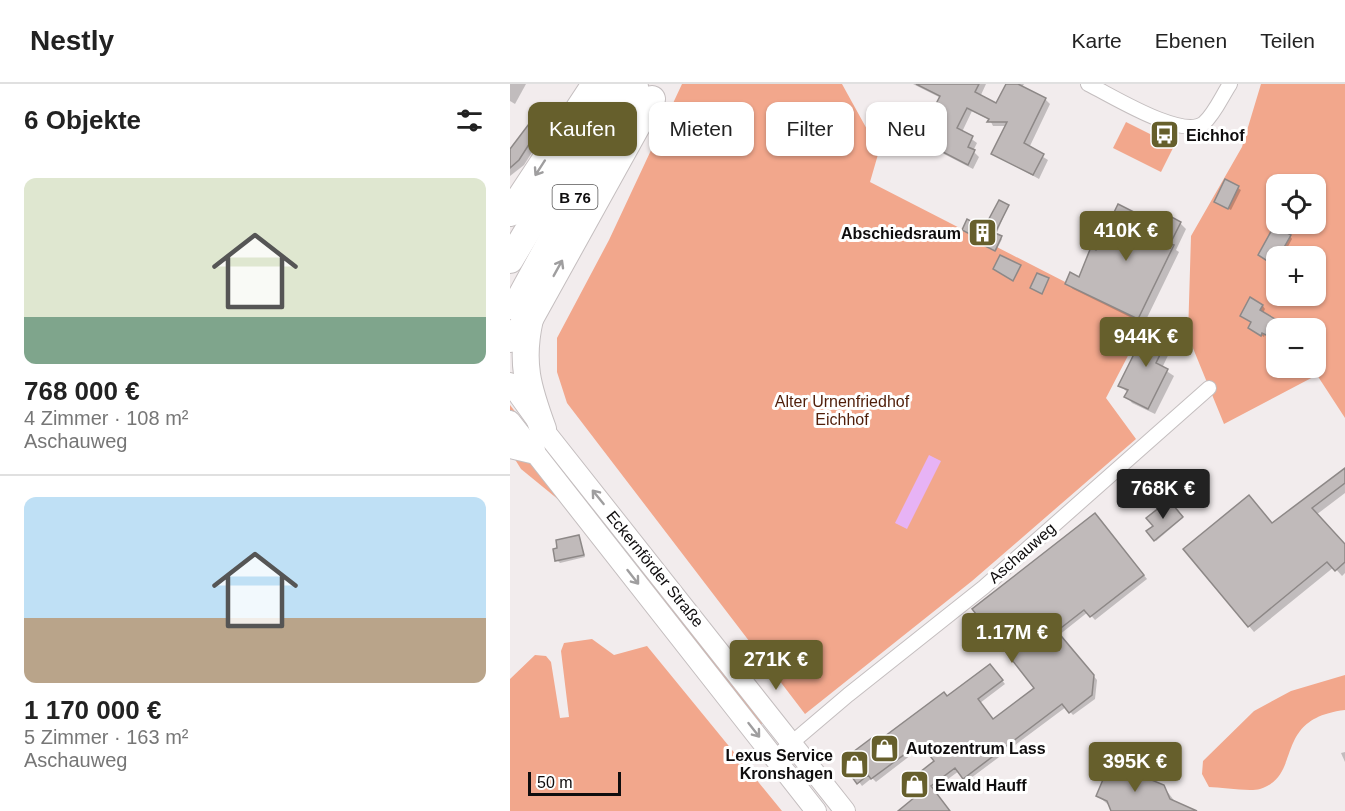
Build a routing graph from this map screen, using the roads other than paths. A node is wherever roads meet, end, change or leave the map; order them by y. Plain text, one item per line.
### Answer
1 (595, 84) edge
2 (1088, 84) edge
3 (1230, 84) edge
4 (634, 90) edge
5 (510, 213) edge
6 (510, 260) edge
7 (522, 313) junction
8 (510, 339) edge
9 (510, 383) edge
10 (1209, 388) dead end
11 (510, 421) edge
12 (528, 441) edge
13 (793, 743) junction
14 (775, 757) junction
15 (816, 811) edge
16 (845, 811) edge

1 -> 5 highway
2 - 3 street
4 - 6 highway, B 76
7 -> 4 highway, B 76
7 - 8 highway
7 - 12 highway
9 - 12 main road, Eckernförder Straße
10 - 13 street, Aschauweg
11 - 12 main road, Eckernförder Straße
13 -> 12 main road, Eckernförder Straße
12 -> 14 main road, Eckernförder Straße
13 - 14 street, Aschauweg
13 - 16 main road, Eckernförder Straße
14 - 15 main road, Eckernförder Straße

